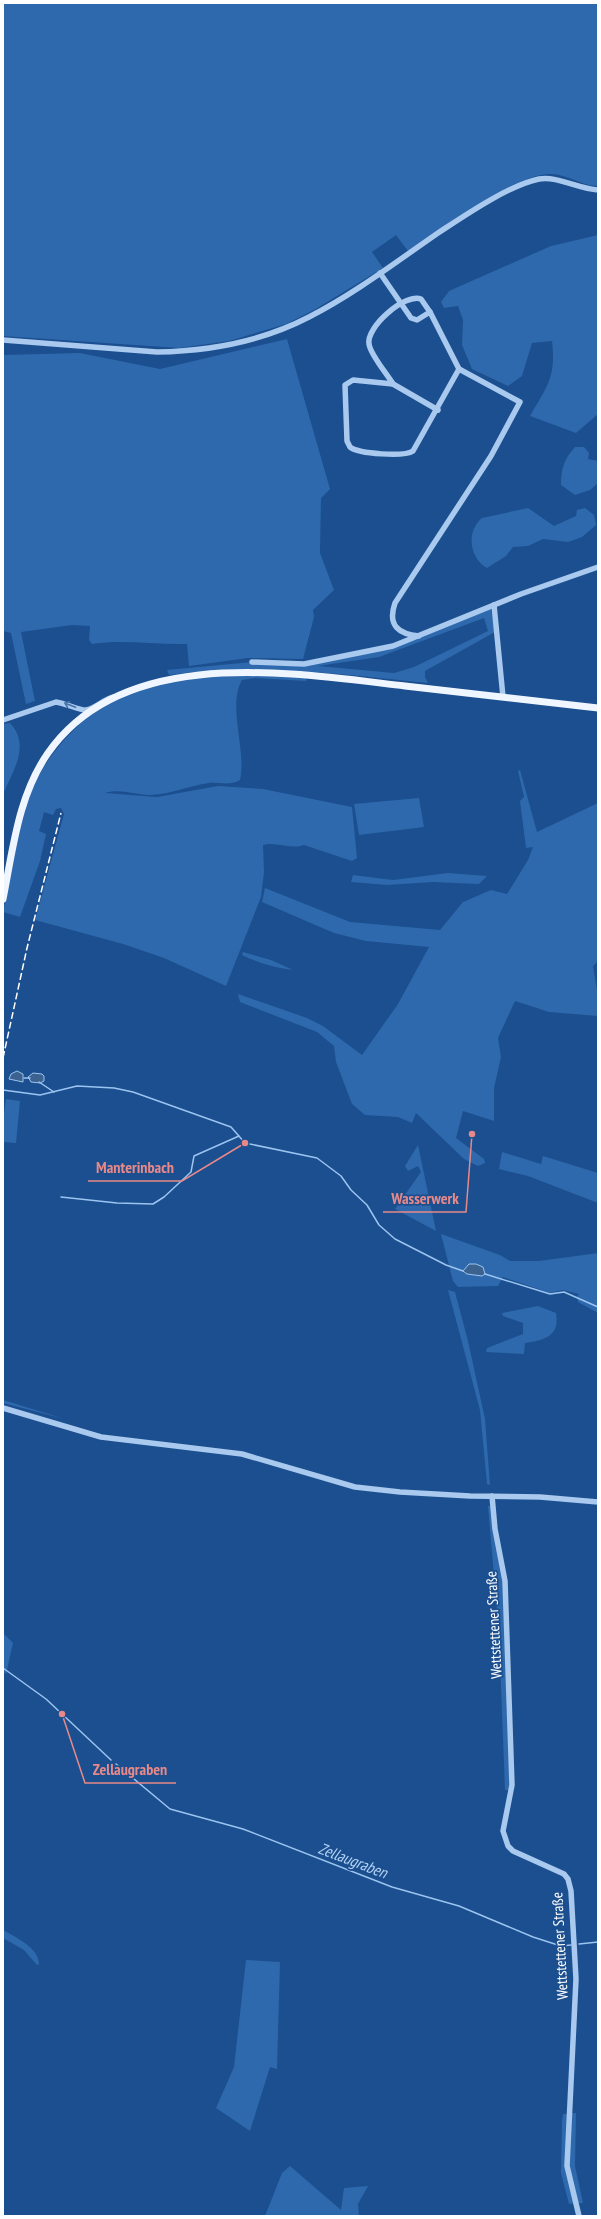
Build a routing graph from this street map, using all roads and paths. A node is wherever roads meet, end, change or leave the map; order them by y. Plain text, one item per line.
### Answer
1 (598, 190) edge
2 (380, 273) junction
3 (402, 303) junction
4 (430, 312) junction
5 (3, 340) edge
6 (459, 369) junction
7 (393, 384) junction
8 (438, 410) junction
9 (598, 567) edge
10 (494, 605) junction
11 (419, 636) junction
12 (252, 662) dead end
13 (118, 696) junction
14 (503, 697) junction
15 (598, 708) edge
16 (3, 720) edge
17 (3, 899) edge
18 (3, 1408) edge
19 (492, 1496) junction
20 (598, 1502) edge
21 (580, 2216) edge

1 - 2 street
2 - 3 street
2 - 5 street
3 - 4 street
3 - 4 street
3 - 7 street
4 - 6 street
6 - 8 street
6 - 11 street
7 - 8 street
7 - 8 street
9 - 10 street
10 - 11 street
10 - 14 street
11 - 12 street
13 - 14 main road
13 -> 16 street
13 - 17 main road
14 - 15 main road
18 - 19 street
19 - 20 street
19 - 21 street, Wettstettener Straße

